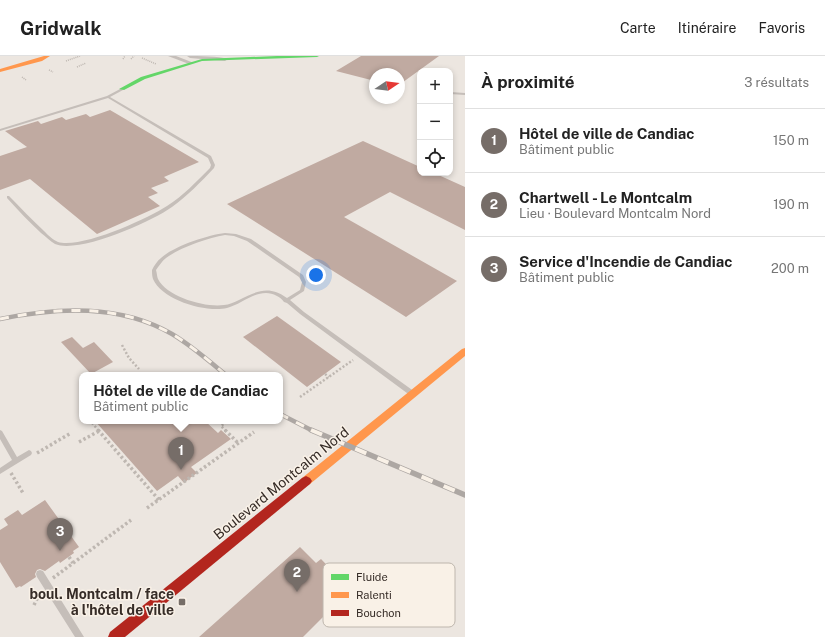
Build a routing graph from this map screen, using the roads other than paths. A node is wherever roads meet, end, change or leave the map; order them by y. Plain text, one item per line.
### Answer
1 (48, 56) edge
2 (171, 56) edge
3 (317, 56) edge
4 (190, 59) edge
5 (0, 71) edge
6 (122, 89) joint
7 (453, 93) edge
8 (465, 94) edge
9 (108, 97) junction
10 (0, 130) edge
11 (8, 197) dead end
12 (286, 301) junction
13 (465, 351) edge
14 (413, 394) junction
15 (0, 433) edge
16 (29, 453) road end
17 (16, 461) junction
18 (0, 471) edge
19 (40, 574) dead end
20 (80, 637) edge
21 (114, 637) edge

1 - 5 street
2 - 4 street
3 - 4 street
4 - 6 street
6 - 9 lane
7 - 8 lane
9 - 10 lane
9 - 11 lane
12 - 12 lane
12 - 14 lane
13 - 14 street, Boulevard Montcalm Nord
14 - 21 street, Boulevard Montcalm Nord
15 - 17 lane
16 - 17 lane
17 - 18 lane
19 - 20 lane

